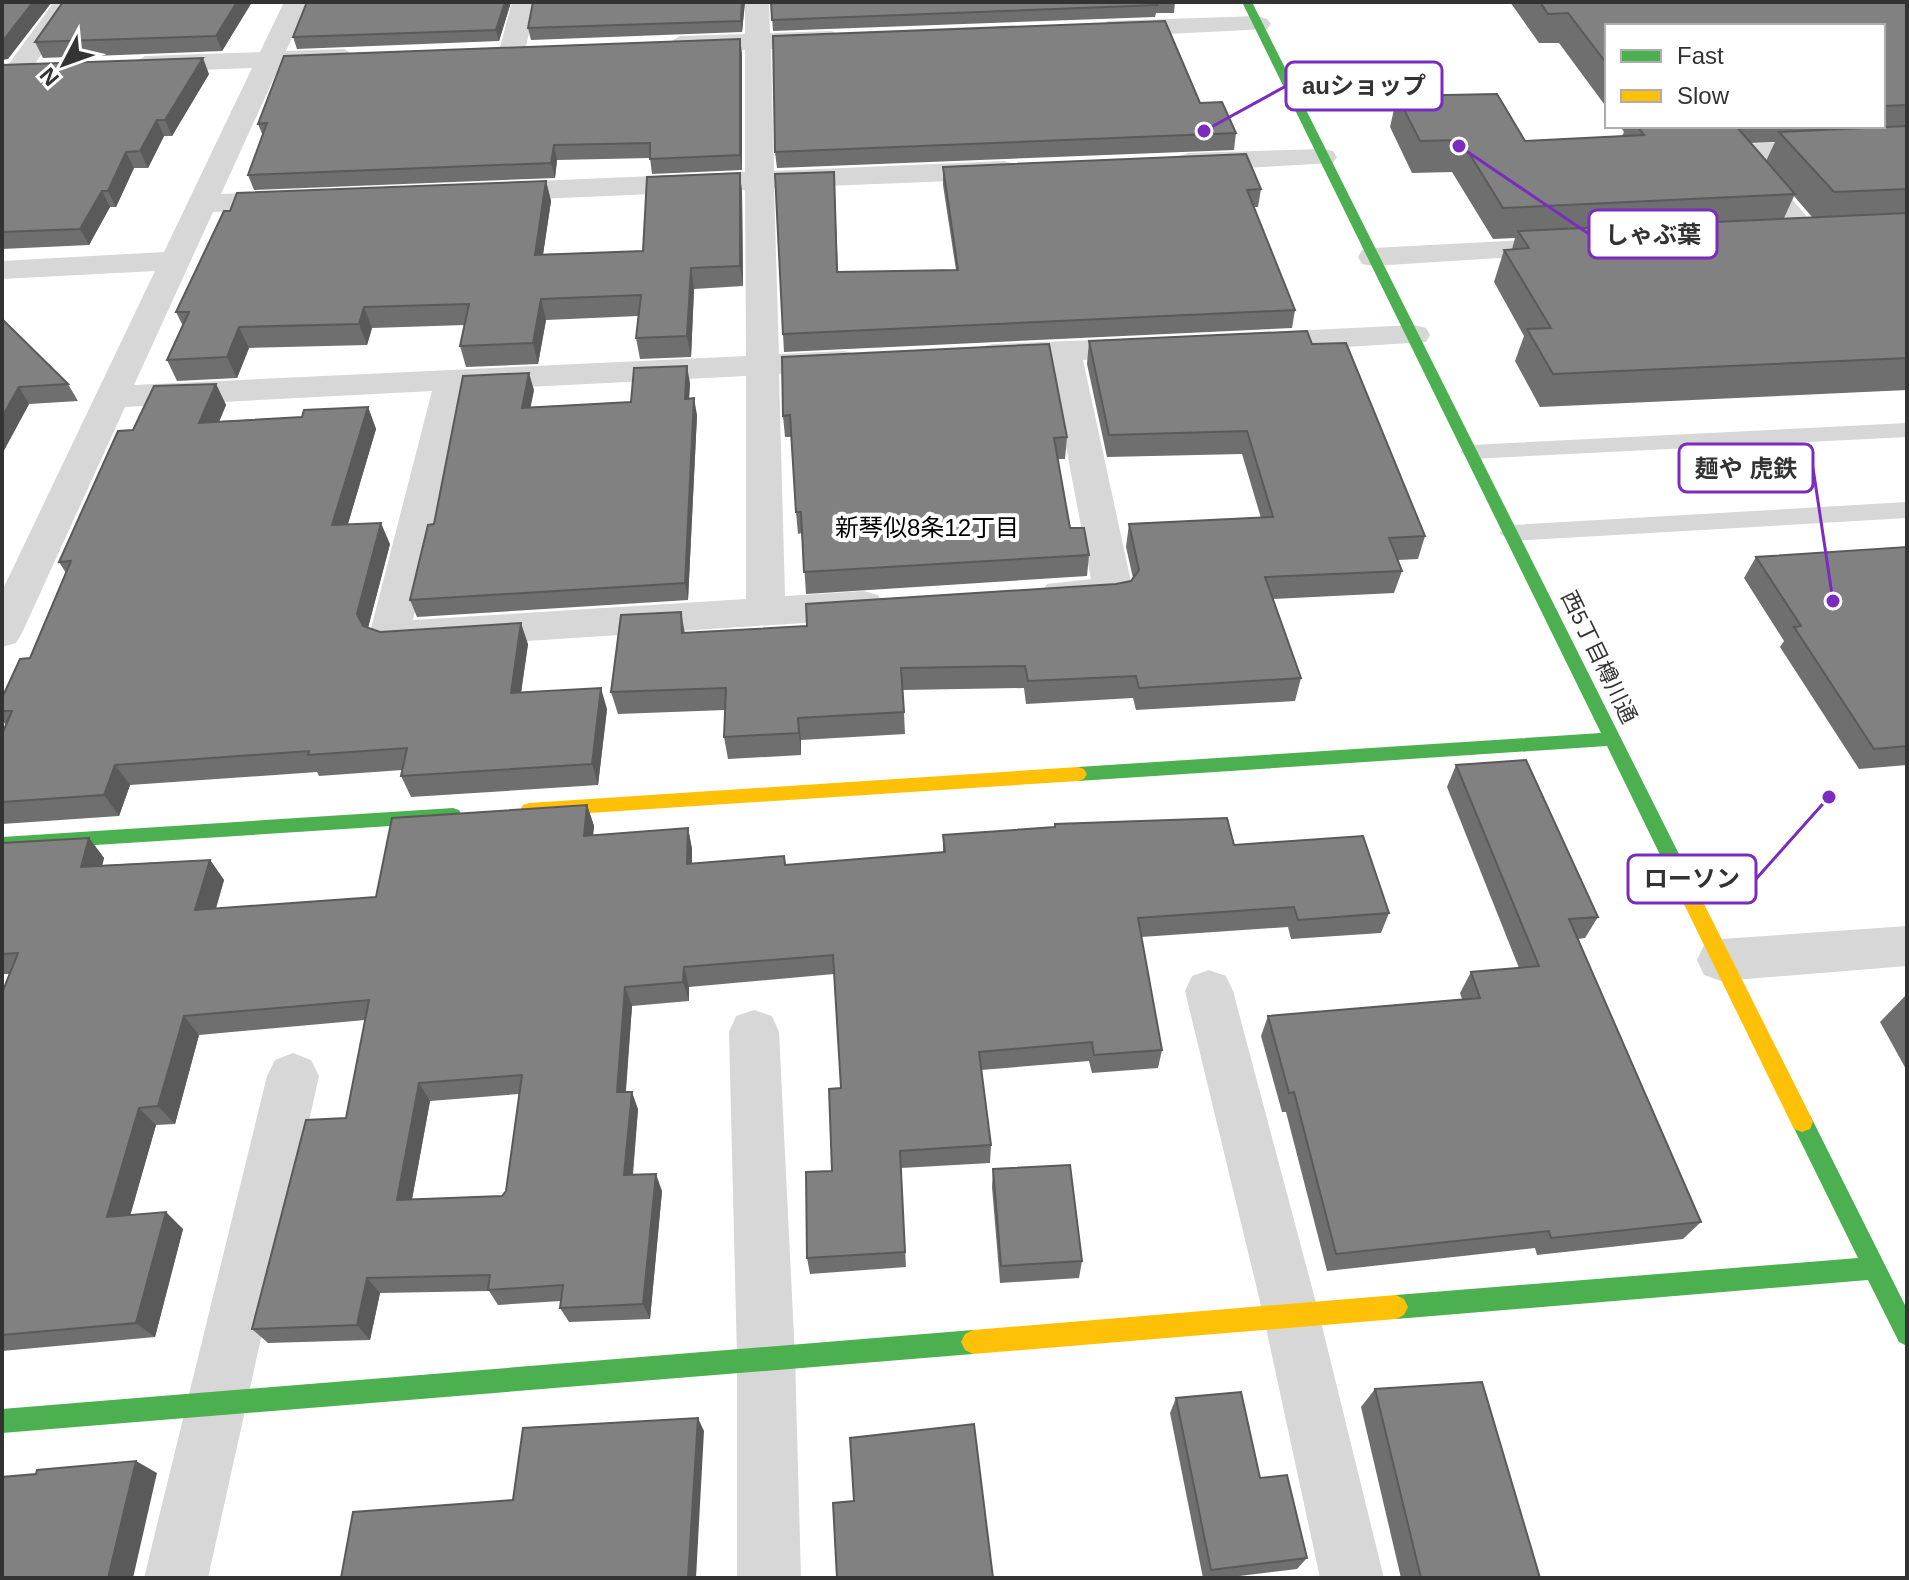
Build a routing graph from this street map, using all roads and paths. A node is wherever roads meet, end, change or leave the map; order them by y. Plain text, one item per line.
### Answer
1 (66, 2) edge
2 (296, 2) edge
3 (524, 2) edge
4 (757, 2) edge
5 (1252, 13) edge
6 (1086, 29) edge
7 (854, 38) edge
8 (758, 41) junction
9 (650, 45) edge
10 (543, 49) edge
11 (512, 51) junction
12 (482, 52) edge
13 (375, 56) edge
14 (269, 60) junction
15 (116, 66) edge
16 (55, 68) edge
17 (14, 75) edge
18 (1907, 146) edge
19 (1323, 157) junction
20 (1155, 164) edge
21 (1029, 169) edge
22 (760, 181) junction
23 (464, 193) edge
24 (324, 199) edge
25 (201, 204) junction
26 (1777, 237) edge
27 (1592, 246) edge
28 (1373, 257) junction
29 (175, 261) junction
30 (2, 270) edge
31 (1414, 335) junction
32 (1221, 344) edge
33 (1174, 346) edge
34 (1064, 351) junction
35 (969, 355) edge
36 (874, 359) edge
37 (763, 364) junction
38 (452, 379) junction
39 (111, 397) junction
40 (1907, 430) edge
41 (1471, 452) junction
42 (1907, 510) edge
43 (1511, 533) junction
44 (18, 566) edge
45 (1019, 596) edge
46 (892, 603) edge
47 (766, 610) junction
48 (2, 633) edge
49 (1612, 739) junction
50 (512, 811) edge
51 (464, 814) edge
52 (2, 844) edge
53 (1907, 946) edge
54 (1721, 960) junction
55 (1209, 991) dead end
56 (754, 1032) dead end
57 (293, 1076) dead end
58 (1874, 1268) junction
59 (1291, 1314) junction
60 (1907, 1334) edge
61 (766, 1357) junction
62 (214, 1403) junction
63 (2, 1421) edge
64 (176, 1578) edge
65 (769, 1578) edge
66 (1352, 1578) edge

1 - 17 street
2 - 14 street
3 - 11 street
4 - 8 street
5 - 6 street
5 - 19 street, 西5丁目樽川通
7 - 8 street
8 - 9 street
8 - 22 street
10 - 11 street
11 - 12 street
13 - 14 street
14 - 15 street
14 - 25 street
16 - 17 street
18 - 26 street
19 - 20 street
19 - 28 street, 西5丁目樽川通
21 - 22 street
22 - 23 street
22 - 37 street
24 - 25 street
25 - 29 street
27 - 28 street
28 - 31 street, 西5丁目樽川通
29 - 30 street
29 - 39 street
31 - 32 street
31 - 41 street, 西5丁目樽川通
33 - 34 street
34 - 35 street
34 - 45 street
36 - 37 street
37 - 38 street
37 - 47 street
38 - 39 street
38 - 47 street
39 - 44 street
40 - 41 lane
41 - 43 street, 西5丁目樽川通
42 - 43 lane
43 - 49 street, 西5丁目樽川通
44 - 48 street
46 - 47 street
49 - 50 street
49 - 54 street, 西5丁目樽川通
51 - 52 street
53 - 54 street
54 - 58 street, 西5丁目樽川通
55 - 59 street
56 - 61 street
57 - 62 street
58 - 59 street
58 - 60 street, 西5丁目樽川通
59 - 61 street
59 - 66 street
61 - 62 street
61 - 65 street
62 - 63 street
62 - 64 street

